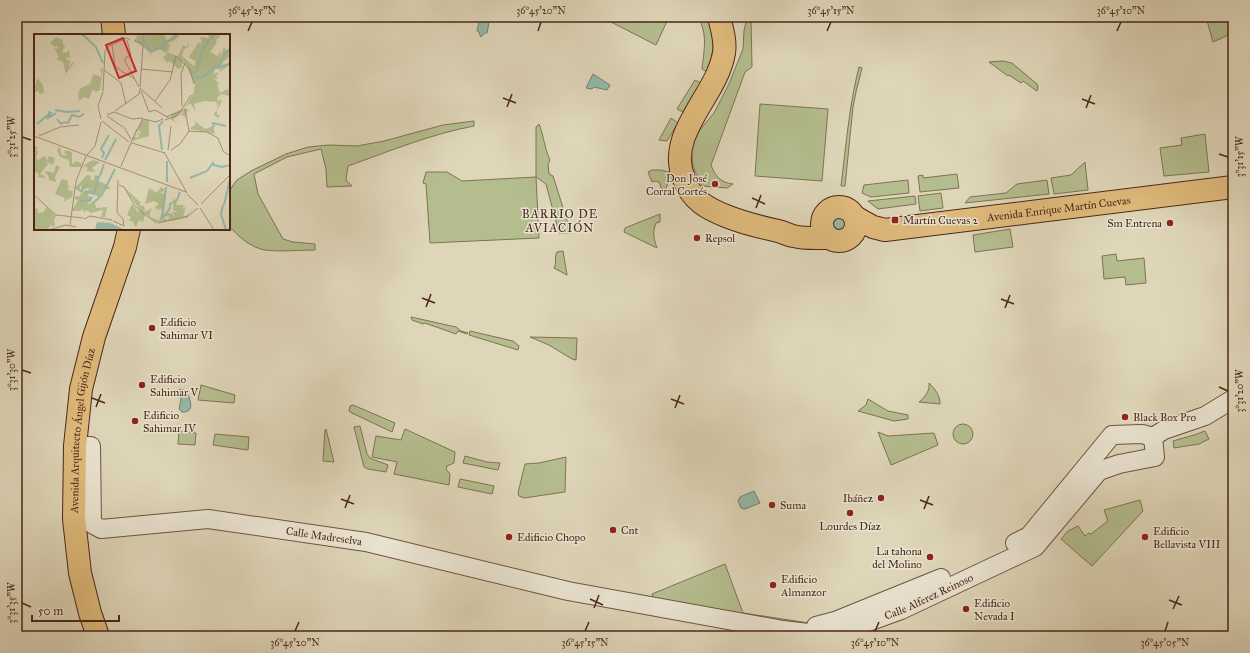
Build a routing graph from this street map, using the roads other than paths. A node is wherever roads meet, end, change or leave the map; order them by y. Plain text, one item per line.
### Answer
1 (112, 17) edge
2 (720, 17) edge
3 (114, 34) edge
4 (1233, 187) edge
5 (823, 217) junction
6 (129, 230) edge
7 (845, 231) junction
8 (785, 233) junction
9 (1233, 399) edge
10 (1153, 437) junction
11 (83, 446) junction
12 (1000, 558) junction
13 (629, 603) joint
14 (98, 636) edge

1 - 3 main road
2 - 8 main road, Avenida Enrique Martín Cuevas
4 - 7 main road, Avenida Enrique Martín Cuevas
5 - 7 main road
5 - 7 main road
5 - 8 main road
6 - 11 main road, Avenida Arquitecto Ángel Gijón Díaz
7 - 8 main road, Avenida Enrique Martín Cuevas
9 - 10 street
10 - 12 street
10 - 12 street
11 - 13 street, Calle Madreselva
11 - 14 main road, Avenida Arquitecto Ángel Gijón Díaz
12 - 13 street, Calle Alferez Reinoso

